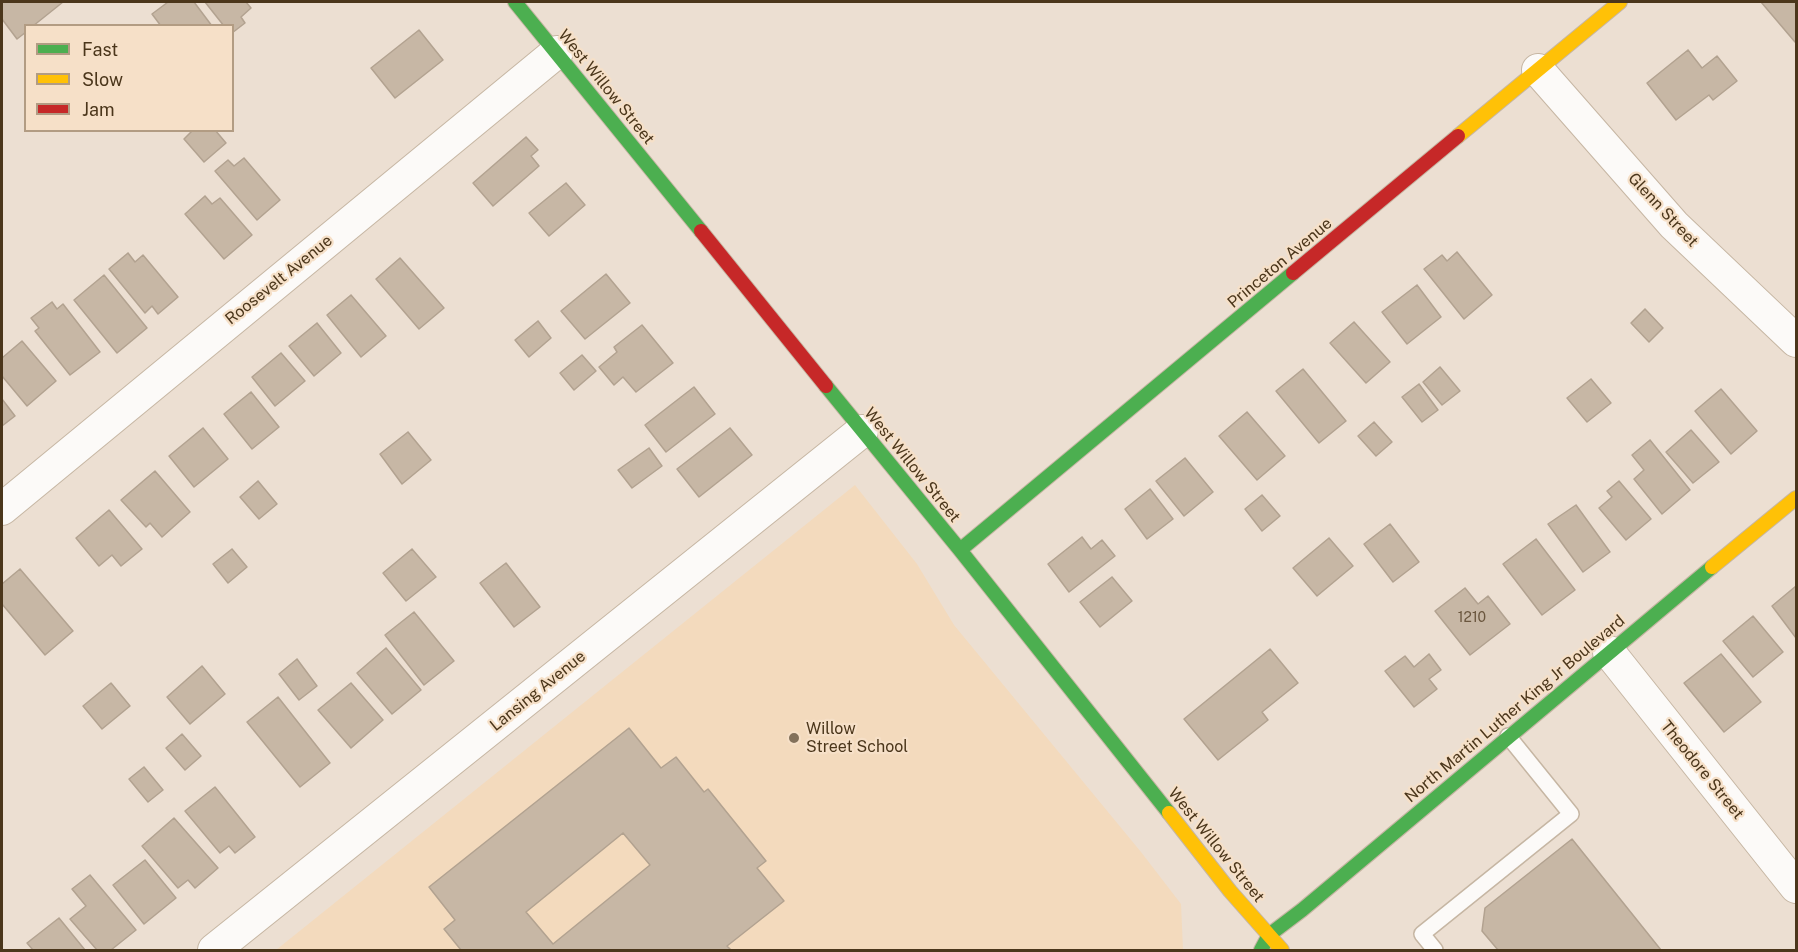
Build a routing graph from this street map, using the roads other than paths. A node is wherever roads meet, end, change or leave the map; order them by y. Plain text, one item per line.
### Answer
1 (515, 2) edge
2 (1620, 2) edge
3 (557, 52) junction
4 (1538, 70) junction
5 (1797, 341) edge
6 (862, 431) junction
7 (1797, 498) edge
8 (2, 509) edge
9 (960, 550) junction
10 (1609, 652) junction
11 (1508, 736) junction
12 (1797, 887) edge
13 (1269, 935) junction
14 (213, 951) edge
15 (1261, 951) edge
16 (1282, 951) edge
17 (1435, 951) edge

1 - 3 street, West Willow Street
2 - 4 street, Princeton Avenue
3 - 6 street, West Willow Street
3 - 8 street, Roosevelt Avenue
4 - 5 street, Glenn Street
4 - 9 street, Princeton Avenue
6 - 9 street, West Willow Street
6 - 14 street, Lansing Avenue
7 - 10 street, North Martin Luther King Jr Boulevard
9 - 13 street, West Willow Street
10 - 11 street, North Martin Luther King Jr Boulevard
10 - 12 street, Theodore Street
11 - 13 street, North Martin Luther King Jr Boulevard
11 - 17 lane
13 - 15 street, North Martin Luther King Jr Boulevard
13 - 16 street, West Willow Street

